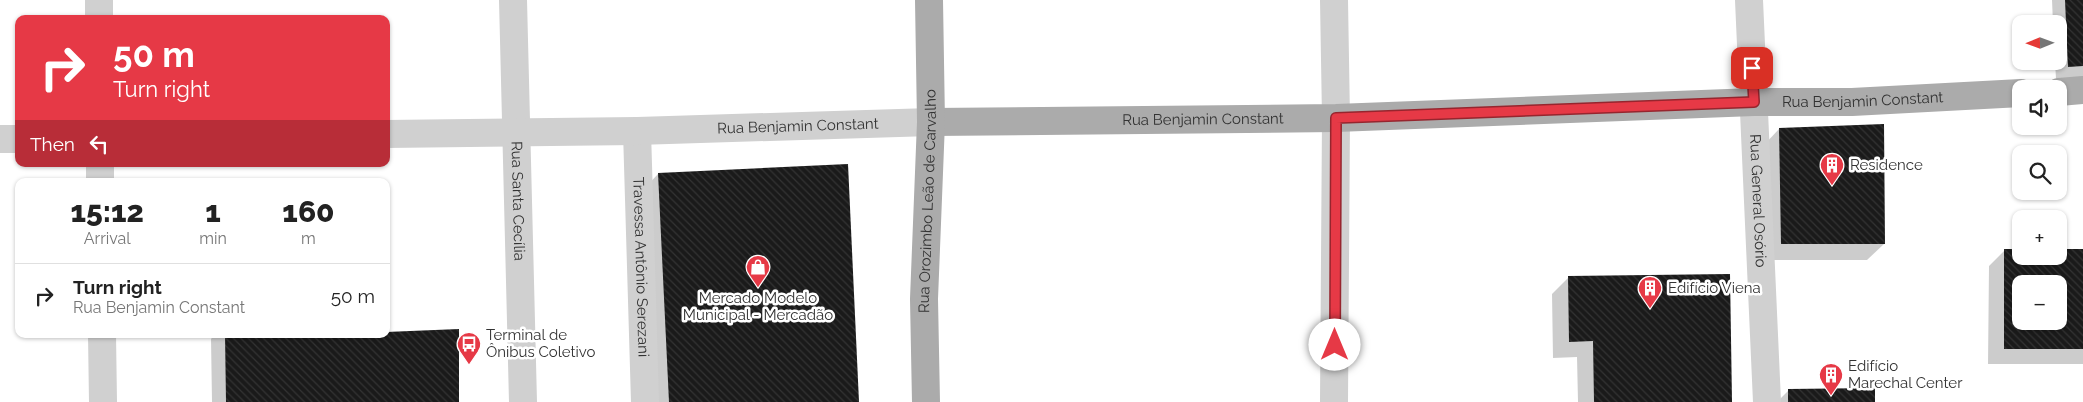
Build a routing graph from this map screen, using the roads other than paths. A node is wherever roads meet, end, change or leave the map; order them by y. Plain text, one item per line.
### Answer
1 (99, 0) edge
2 (513, 0) edge
3 (929, 0) edge
4 (1334, 0) edge
5 (1748, 0) edge
6 (99, 15) edge
7 (2083, 90) edge
8 (2067, 91) edge
9 (2012, 93) edge
10 (1754, 102) junction
11 (1336, 118) junction
12 (931, 122) junction
13 (637, 132) junction
14 (515, 133) junction
15 (390, 134) edge
16 (0, 139) edge
17 (15, 139) edge
18 (102, 338) edge
19 (103, 402) edge
20 (524, 402) edge
21 (645, 402) edge
22 (926, 402) edge
23 (1334, 402) edge
24 (1767, 402) edge

1 - 6 street
2 - 14 street, Rua Santa Cecília
3 - 12 main road, Rua Orozimbo Leão de Carvalho
4 - 11 street
5 - 10 street, Rua General Osório
7 - 8 main road
9 - 10 main road, Rua Benjamin Constant
10 - 11 main road, Rua Benjamin Constant
10 - 24 street, Rua General Osório
11 - 12 main road, Rua Benjamin Constant
11 - 23 street
12 - 13 street, Rua Benjamin Constant
12 - 22 main road, Rua Orozimbo Leão de Carvalho
13 - 14 street, Rua Benjamin Constant
13 - 21 street, Travessa Antônio Serezani
14 - 15 street, Rua Benjamin Constant
14 - 20 street, Rua Santa Cecília
16 - 17 street
18 - 19 street

